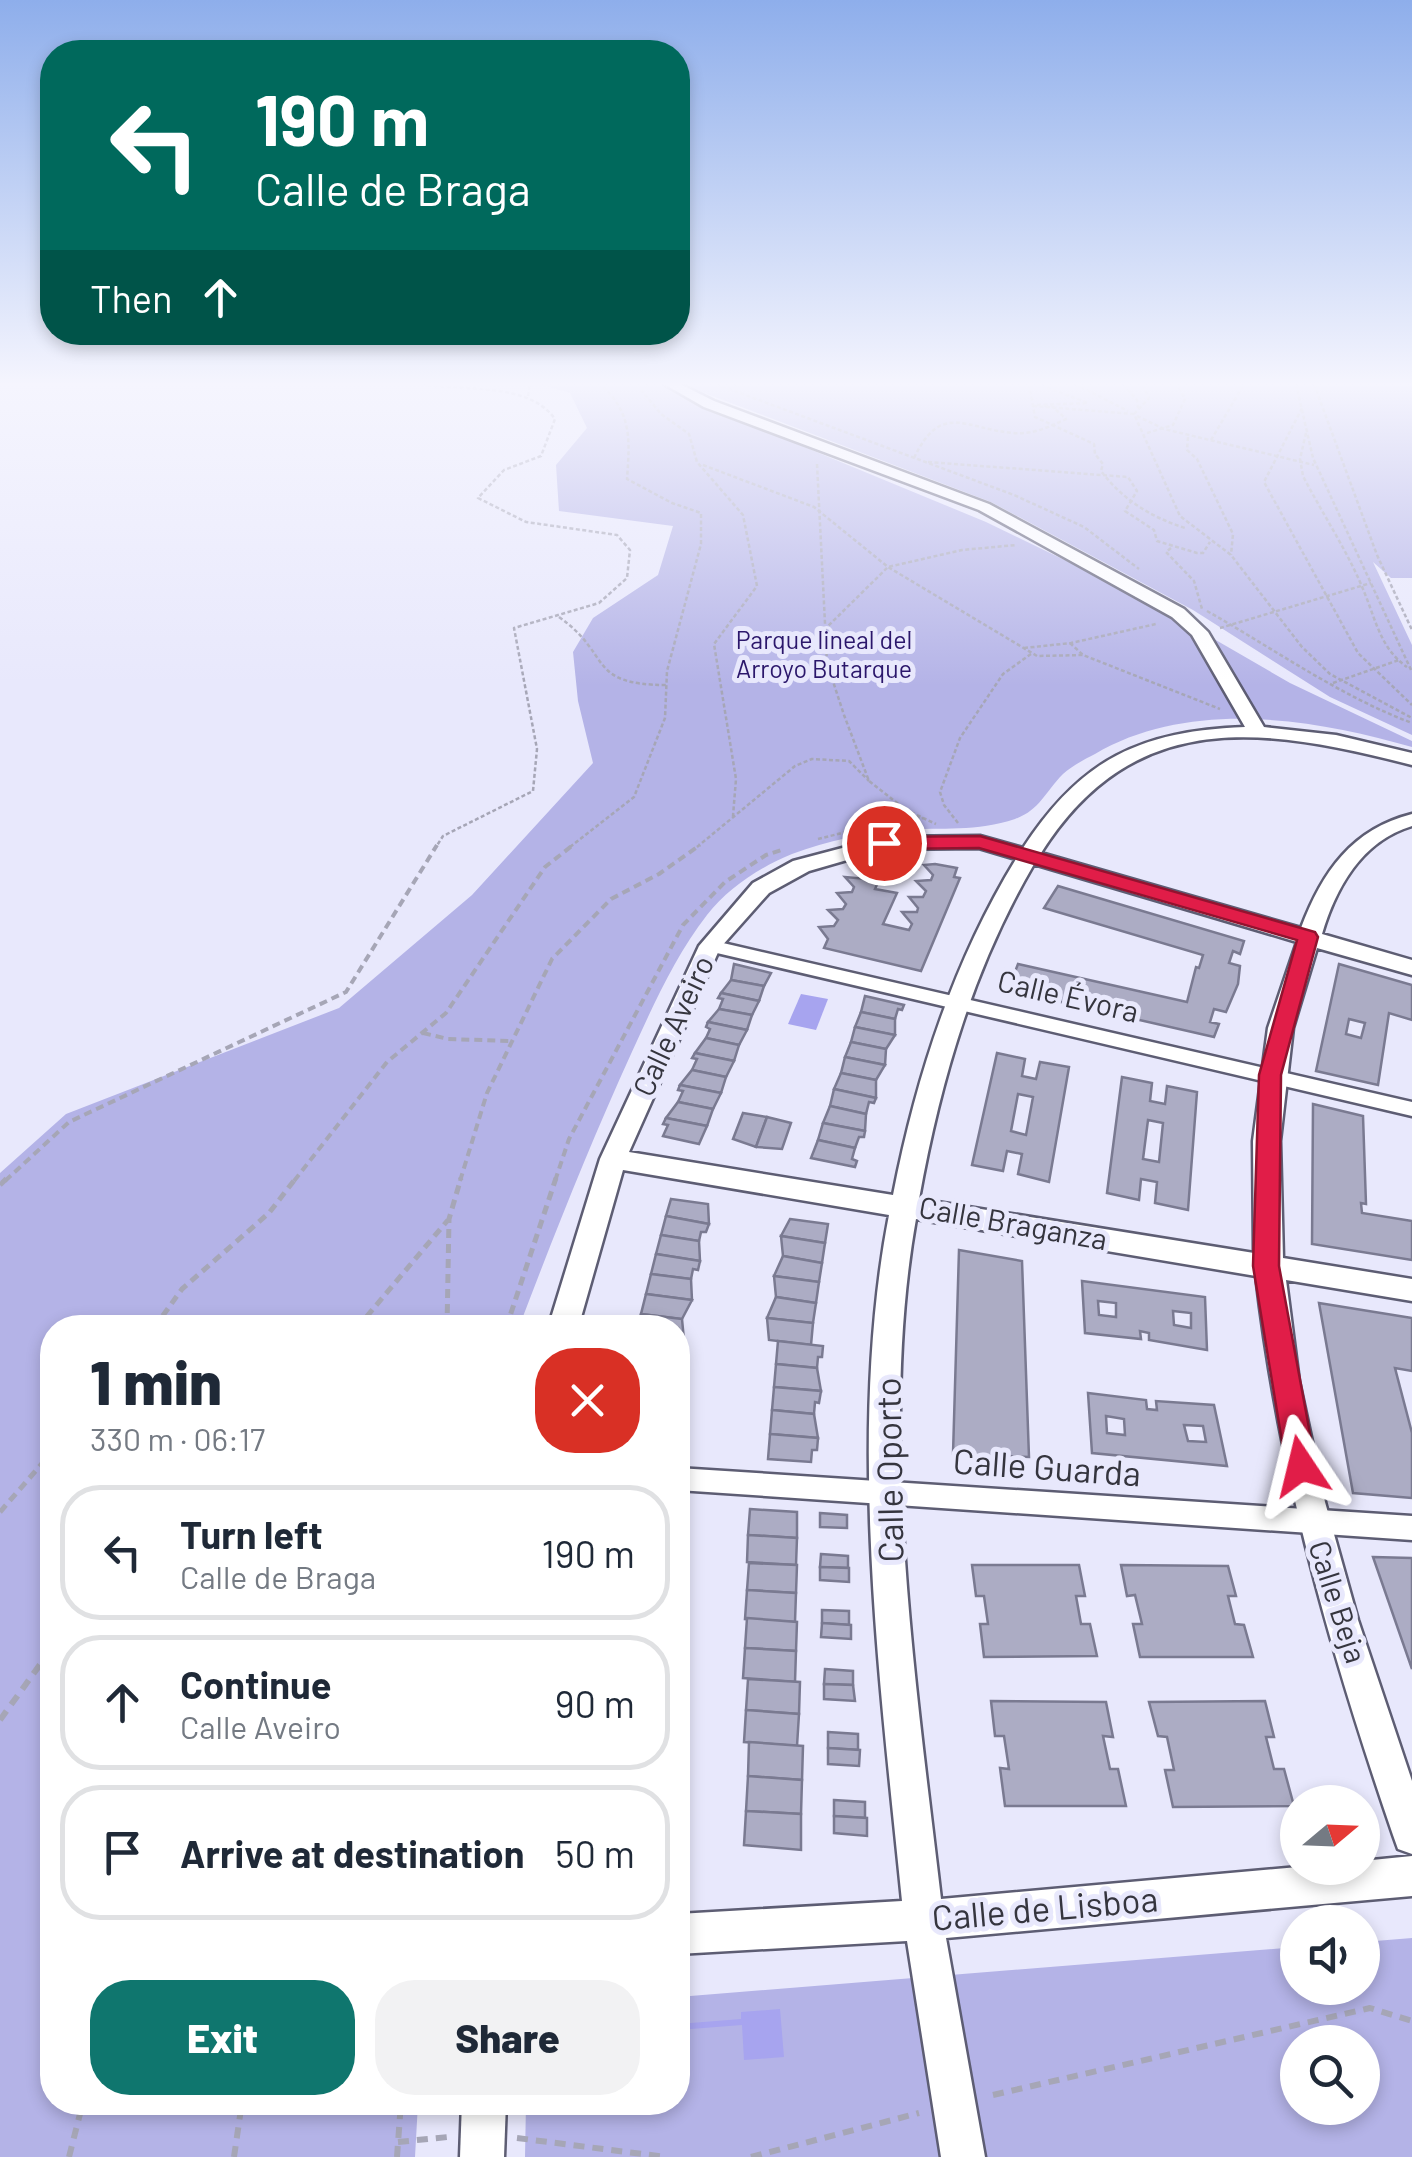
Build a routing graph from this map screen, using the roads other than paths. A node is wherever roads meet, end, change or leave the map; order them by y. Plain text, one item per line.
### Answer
1 (927, 485) edge
2 (1252, 725) junction
3 (1412, 759) edge
4 (1059, 814) junction
5 (1412, 820) edge
6 (980, 842) junction
7 (1028, 854) junction
8 (1308, 937) junction
9 (710, 946) junction
10 (1412, 968) edge
11 (956, 1001) junction
12 (1270, 1075) junction
13 (1412, 1109) edge
14 (613, 1159) junction
15 (902, 1205) junction
16 (1266, 1266) junction
17 (1412, 1290) edge
18 (568, 1315) edge
19 (690, 1480) edge
20 (886, 1492) junction
21 (1311, 1522) junction
22 (1412, 1528) edge
23 (1412, 1835) edge
24 (1412, 1876) edge
25 (924, 1920) junction
26 (690, 1933) edge
27 (484, 2115) edge
28 (482, 2157) edge
29 (963, 2157) edge

1 - 2 street
2 - 3 street, Calle Oporto
2 - 4 street, Calle Oporto
4 - 6 street, Calle Oporto
4 - 7 street, Calle Oporto
5 - 8 street, Calle Beja
6 - 7 street, Calle Aveiro
6 - 9 street, Calle Aveiro
7 - 8 street, Calle Aveiro
7 - 11 street, Calle Oporto
8 - 10 street, Calle Aveiro
8 - 12 street, Calle Beja
9 - 11 street, Calle Évora
9 - 14 street, Calle Aveiro
11 - 12 street, Calle Évora
11 - 15 street, Calle Oporto
12 - 13 street, Calle Évora
12 - 16 street, Calle Beja
14 - 15 street, Calle Braganza
14 - 18 street, Calle Aveiro
15 - 16 street, Calle Braganza
15 - 20 street, Calle Oporto
16 - 17 street, Calle Braganza
16 - 21 street, Calle Beja
19 - 20 street, Calle Guarda
20 - 21 street, Calle Guarda
20 - 25 street, Calle Oporto
21 - 22 street, Calle Guarda
21 - 23 street, Calle Beja
24 - 25 street, Calle de Lisboa
25 - 26 street, Calle de Lisboa
25 - 29 street, Calle Oporto
27 - 28 street

